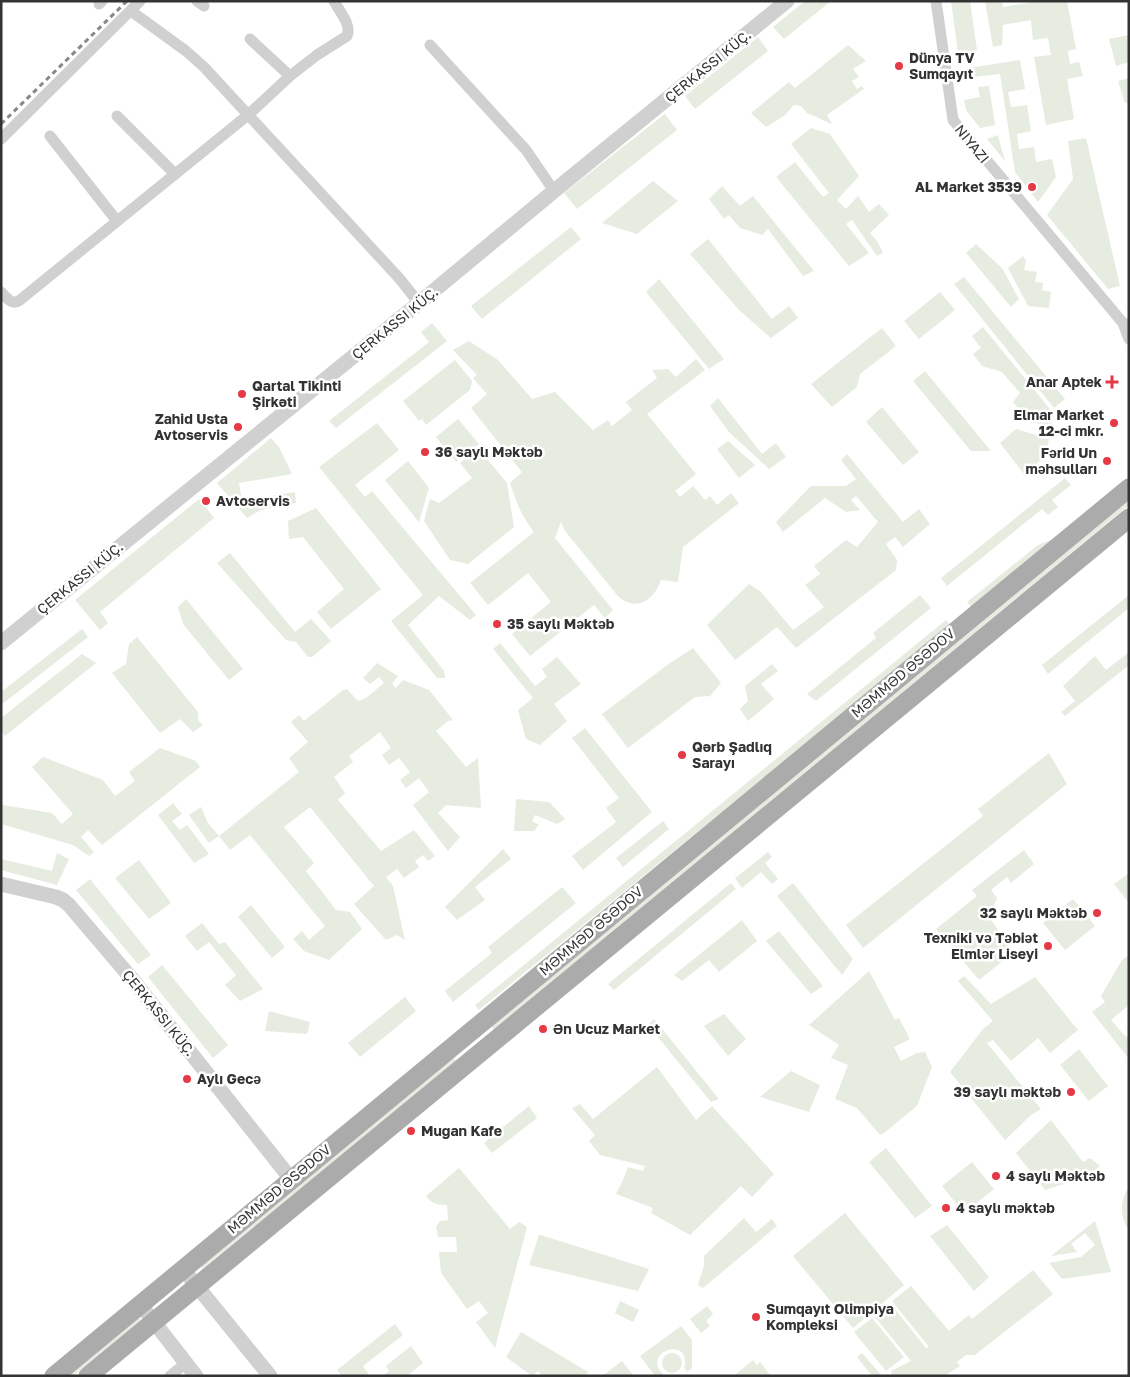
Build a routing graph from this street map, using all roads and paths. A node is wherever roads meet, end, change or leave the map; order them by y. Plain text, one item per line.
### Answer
1 (140, 1) edge
2 (334, 1) edge
3 (787, 1) edge
4 (936, 1) edge
5 (131, 11) junction
6 (250, 39) dead end
7 (430, 45) dead end
8 (290, 76) junction
9 (248, 115) junction
10 (117, 116) dead end
11 (50, 136) dead end
12 (1, 139) edge
13 (175, 174) junction
14 (554, 191) junction
15 (116, 221) junction
16 (1, 292) edge
17 (420, 303) junction
18 (1126, 324) edge
19 (1129, 339) edge
20 (1129, 488) edge
21 (1129, 518) edge
22 (1, 643) edge
23 (1, 884) edge
24 (291, 1178) junction
25 (183, 1268) junction
26 (197, 1286) junction
27 (140, 1304) junction
28 (154, 1321) junction
29 (186, 1363) junction
30 (268, 1374) edge
31 (54, 1376) edge
32 (88, 1376) edge
33 (170, 1376) edge
34 (196, 1376) edge

1 - 5 street
2 - 8 street
3 - 14 street
4 - 18 street, NIYAZI
5 - 9 street
5 - 12 street
6 - 8 street
7 - 14 street
8 - 9 street
9 - 13 street
9 - 17 street
10 - 13 street
11 - 15 street
13 - 15 street
14 - 17 street
15 - 16 street
17 - 22 street
18 - 19 street, NIYAZI
20 - 24 main road, MƏMMƏD ƏSƏDOV
21 - 26 main road, MƏMMƏD ƏSƏDOV
23 - 24 street
24 - 25 main road, MƏMMƏD ƏSƏDOV
25 - 26 street
25 - 27 main road, MƏMMƏD ƏSƏDOV
26 - 28 main road, MƏMMƏD ƏSƏDOV
26 - 30 street
27 - 28 street
27 - 31 main road, MƏMMƏD ƏSƏDOV
28 - 29 street
28 - 32 main road, MƏMMƏD ƏSƏDOV
29 - 33 street
29 - 34 street

